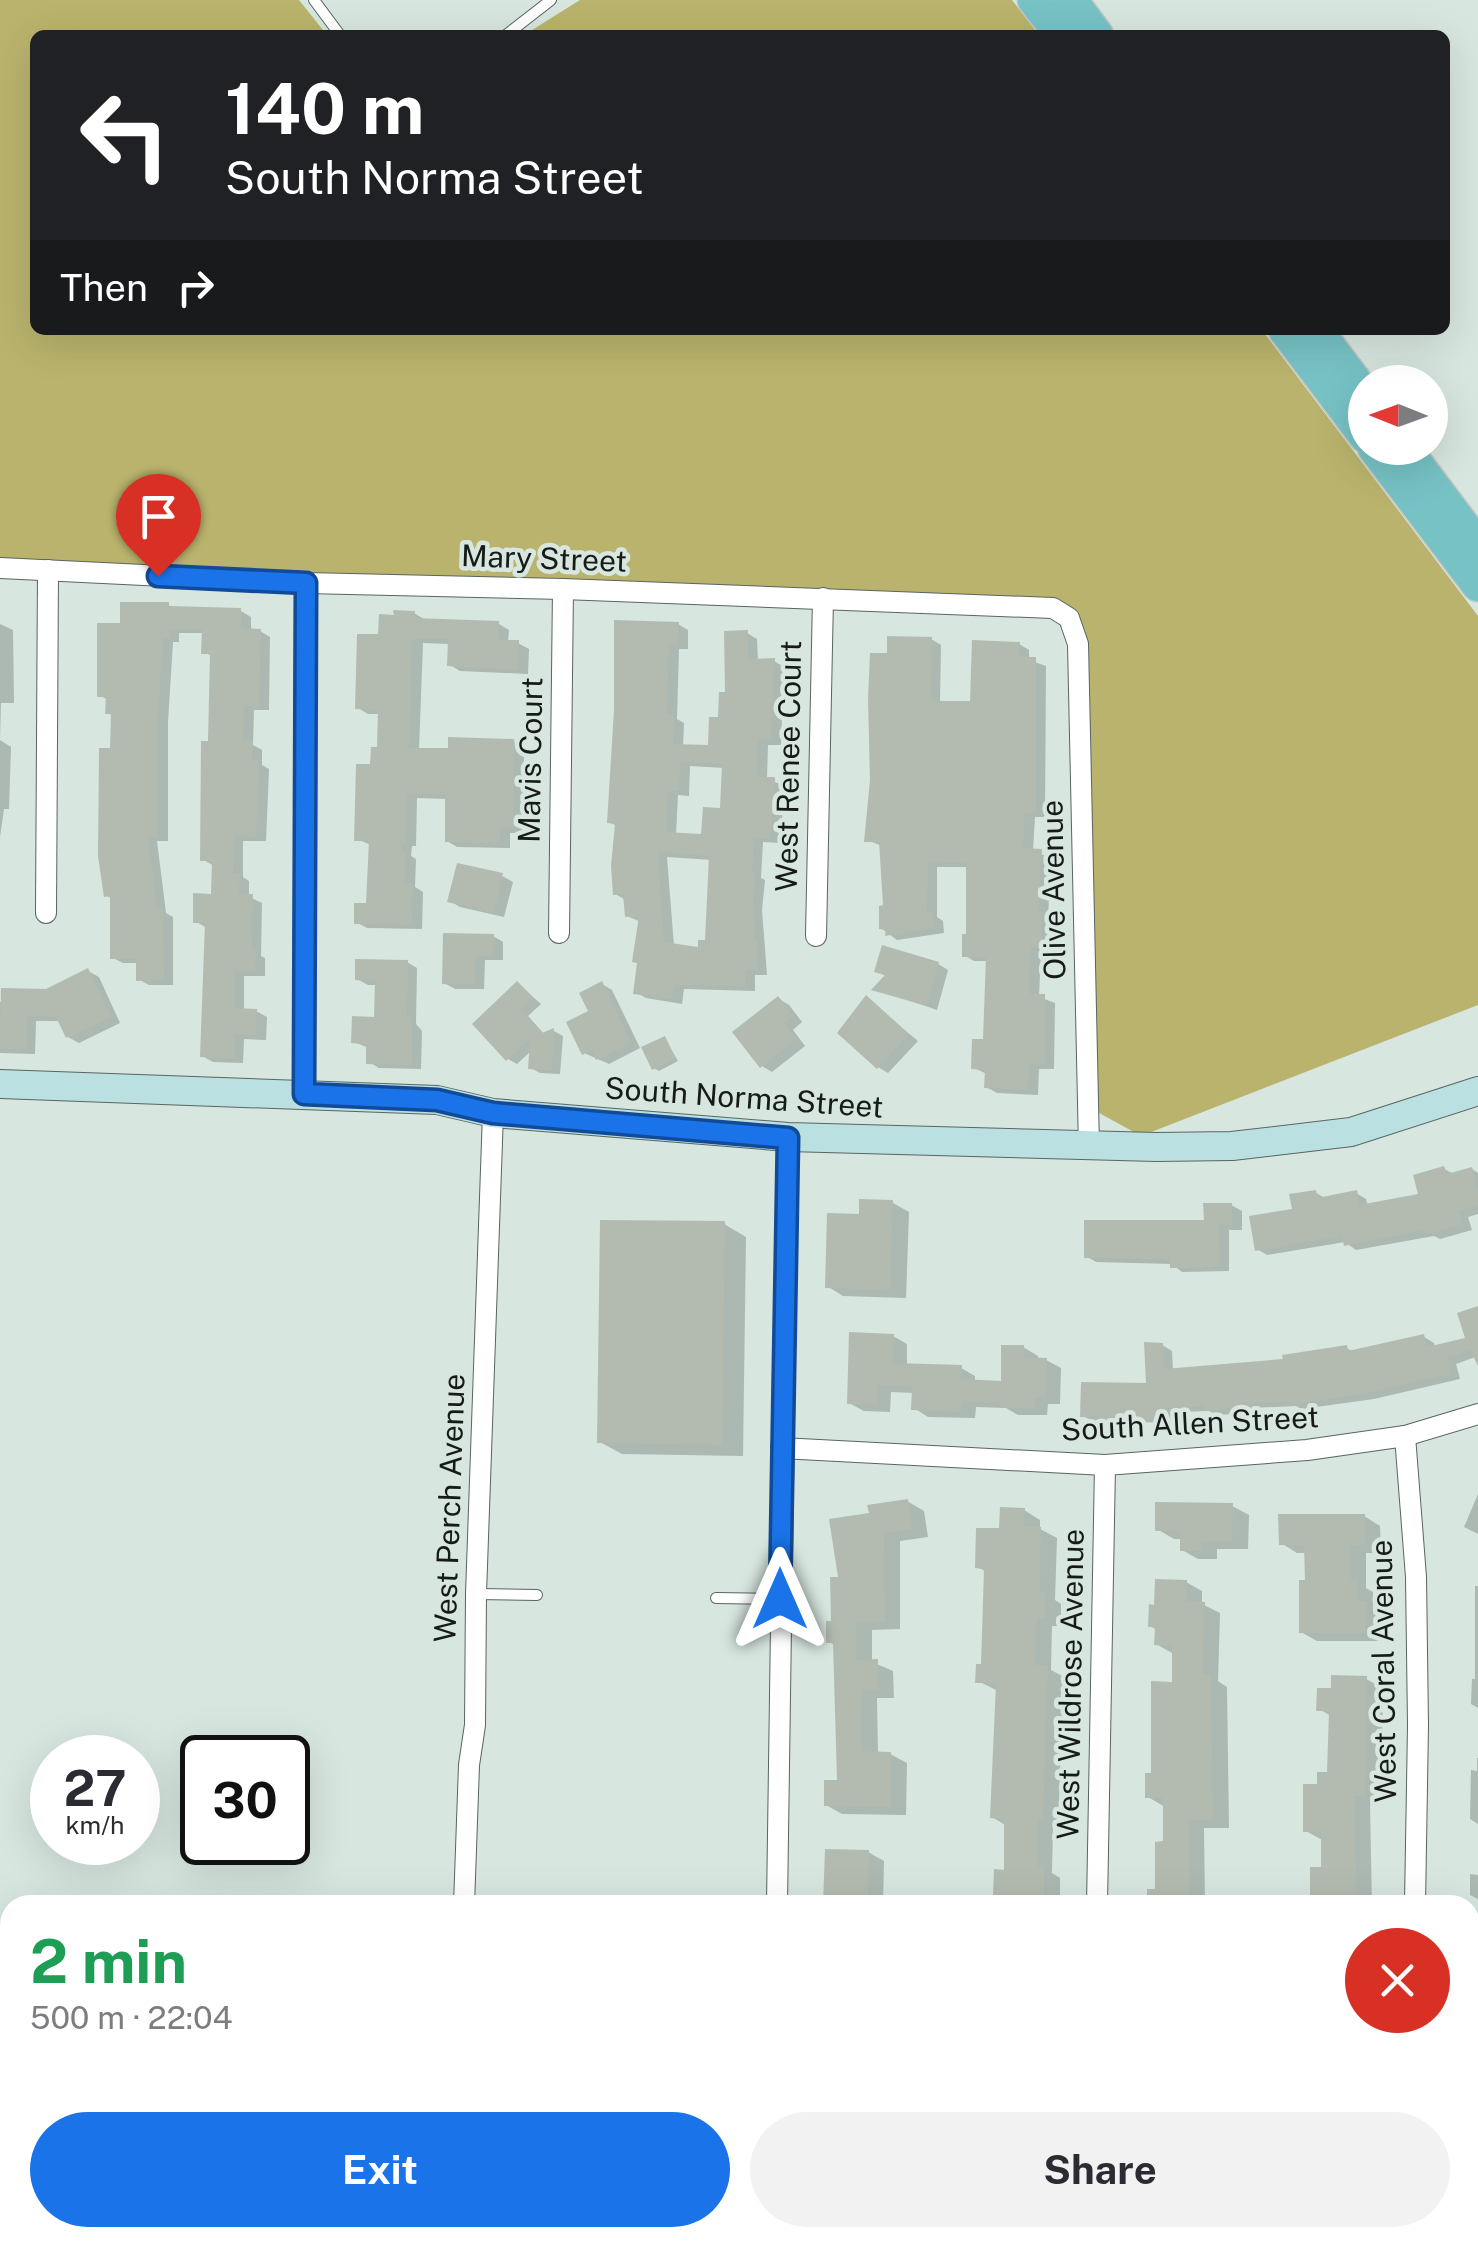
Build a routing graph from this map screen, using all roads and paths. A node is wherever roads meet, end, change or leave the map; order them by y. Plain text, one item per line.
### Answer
1 (314, 0) edge
2 (551, 0) edge
3 (1034, 0) edge
4 (1070, 0) edge
5 (336, 30) edge
6 (512, 30) edge
7 (1056, 30) edge
8 (1093, 30) edge
9 (1288, 335) edge
10 (1321, 335) edge
11 (1348, 371) edge
12 (1348, 414) edge
13 (1387, 465) edge
14 (1418, 465) edge
15 (1478, 545) edge
16 (0, 568) edge
17 (48, 570) junction
18 (306, 583) junction
19 (1478, 585) edge
20 (563, 589) junction
21 (823, 598) junction
22 (1073, 631) joint
23 (46, 913) dead end
24 (559, 933) dead end
25 (816, 936) dead end
26 (0, 1084) edge
27 (1478, 1091) edge
28 (304, 1094) junction
29 (493, 1113) junction
30 (788, 1138) junction
31 (1089, 1148) junction
32 (1478, 1414) edge
33 (1405, 1436) junction
34 (782, 1448) junction
35 (1105, 1464) junction
36 (476, 1594) junction
37 (538, 1595) dead end
38 (716, 1598) dead end
39 (780, 1599) junction
40 (464, 1895) edge
41 (777, 1895) edge
42 (1097, 1895) edge
43 (1415, 1895) edge

1 - 5 lane
2 - 6 lane
3 - 7 main road
4 - 8 main road
9 - 12 main road
10 - 11 main road
13 - 19 main road
14 - 15 main road
16 - 17 street, Mary Street
17 - 18 street, Mary Street
17 - 23 street
18 - 20 street, Mary Street
18 - 28 street
20 - 21 street, Mary Street
20 - 24 street, Mavis Court
21 - 22 street, Mary Street
21 - 25 street, West Renee Court
22 - 31 street, Olive Avenue
26 - 28 street, South Norma Street
27 - 31 street, South Norma Street
28 - 29 street, South Norma Street
29 - 30 street, South Norma Street
29 - 36 street, West Perch Avenue
30 - 31 street, South Norma Street
30 - 34 street
32 - 33 street, South Allen Street
33 - 35 street, South Allen Street
33 - 43 street, West Coral Avenue
34 - 35 street, South Allen Street
34 - 39 street
35 - 42 street, West Wildrose Avenue
36 - 37 lane
36 - 40 street, West Perch Avenue
38 - 39 lane
39 - 41 street

